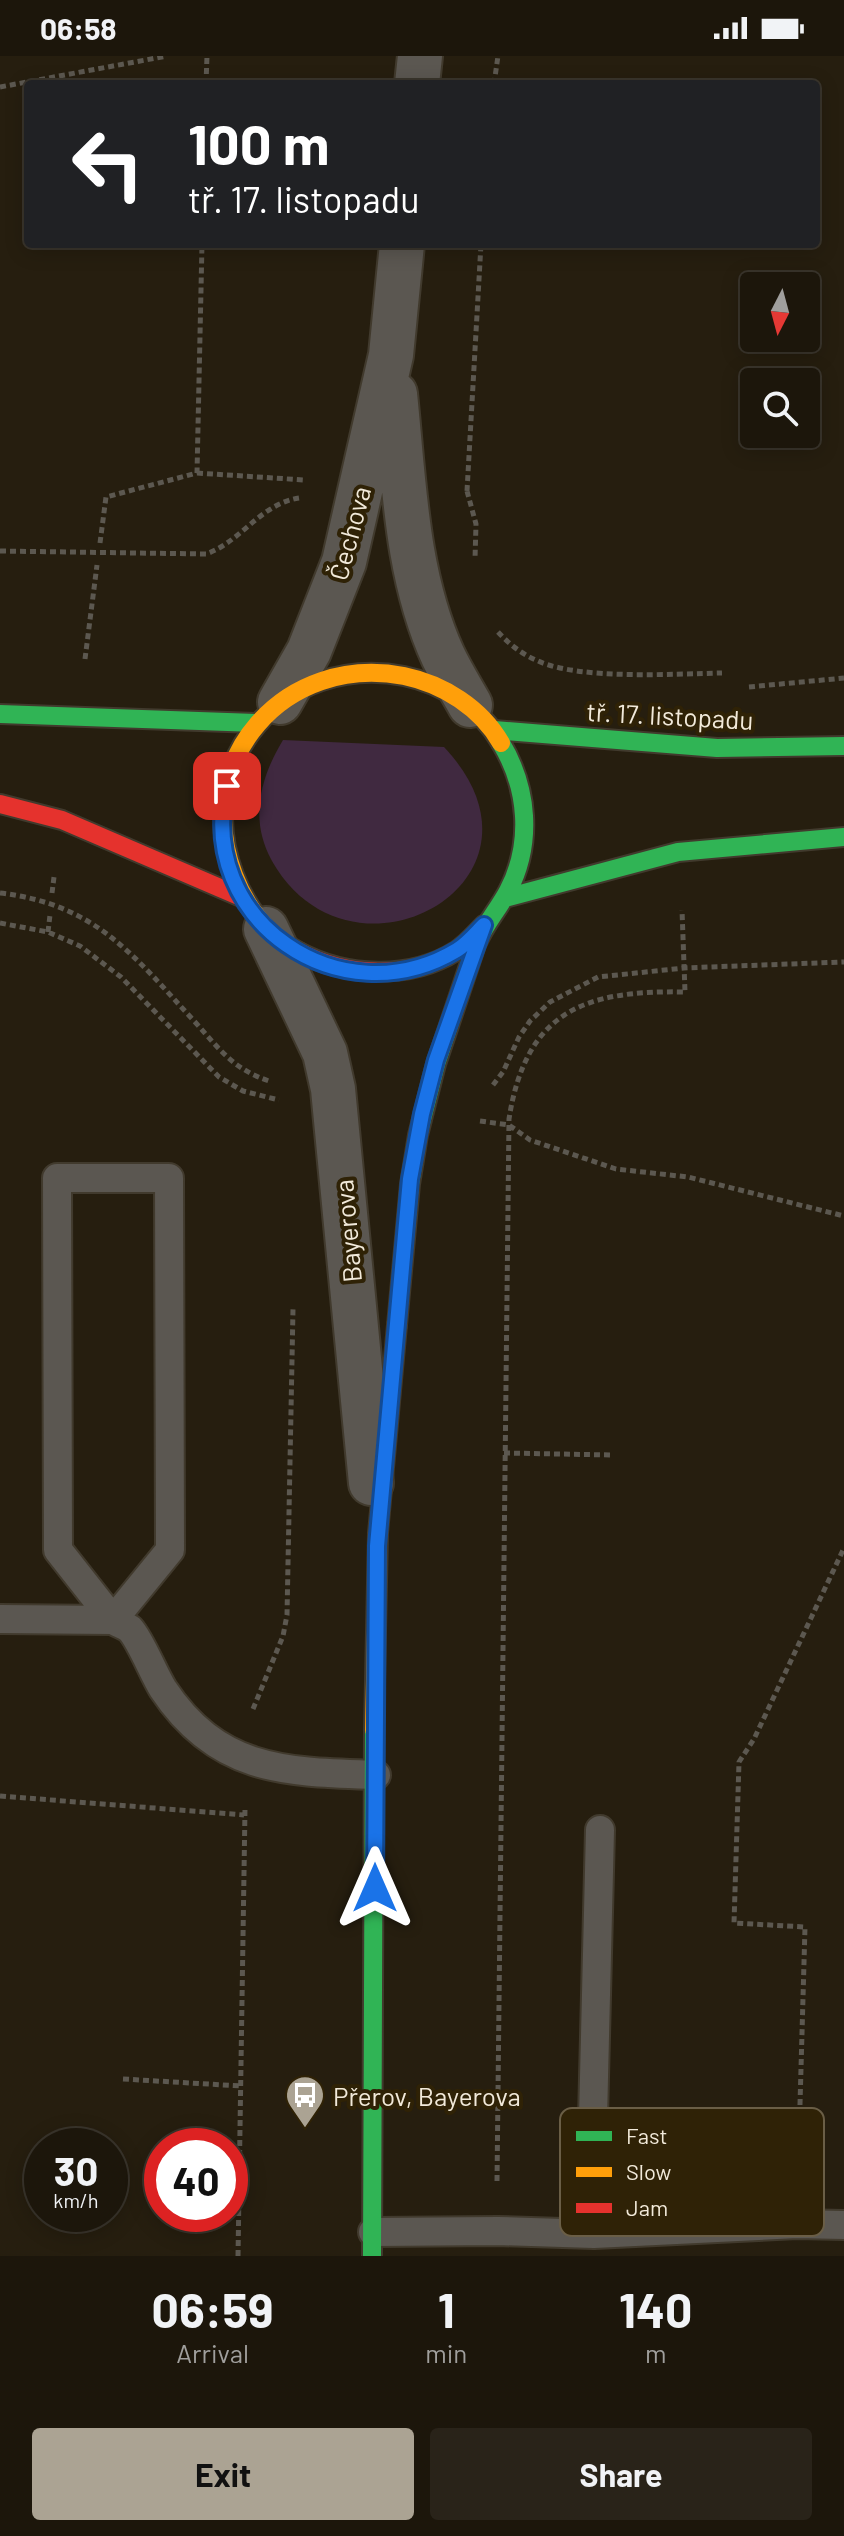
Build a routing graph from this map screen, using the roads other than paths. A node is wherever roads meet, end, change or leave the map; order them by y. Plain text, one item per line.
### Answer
1 (420, 56) edge
2 (417, 80) edge
3 (402, 248) edge
4 (391, 355) junction
5 (268, 712) junction
6 (0, 714) edge
7 (482, 717) junction
8 (844, 746) edge
9 (0, 804) edge
10 (844, 837) edge
11 (505, 898) junction
12 (254, 913) junction
13 (484, 925) junction
14 (377, 1546) junction
15 (0, 1619) edge
16 (113, 1620) junction
17 (376, 1775) junction
18 (600, 1830) dead end
19 (593, 2108) edge
20 (824, 2225) edge
21 (844, 2225) edge
22 (560, 2233) edge
23 (373, 2244) edge

1 - 2 street
3 - 4 street, Čechova
4 - 5 street, Čechova
4 - 7 street, Čechova
5 - 6 main road
5 - 7 main road, tř. 17. listopadu
5 - 12 main road
7 - 8 main road, tř. 17. listopadu
7 - 11 main road, tř. 17. listopadu
9 - 12 main road, tř. 17. listopadu
10 - 11 main road
11 - 13 main road, tř. 17. listopadu
12 - 13 main road, tř. 17. listopadu
12 - 14 street, Bayerova
13 - 14 main road, Bayerova
14 - 17 main road, Bayerova
15 - 16 lane
16 - 16 lane
16 - 17 lane
17 - 23 main road, Bayerova
18 - 19 lane
20 - 21 lane
22 - 23 lane

